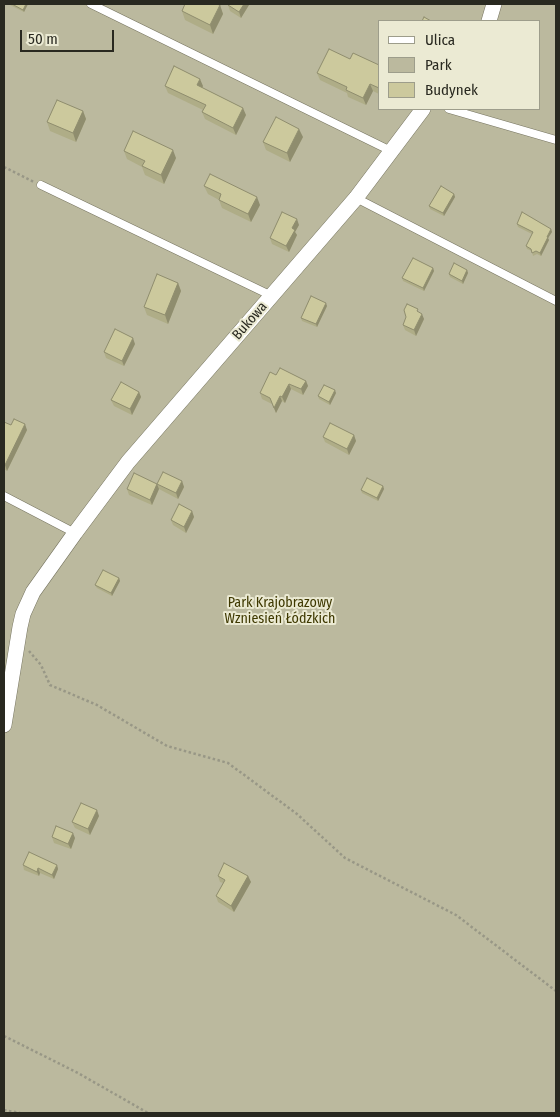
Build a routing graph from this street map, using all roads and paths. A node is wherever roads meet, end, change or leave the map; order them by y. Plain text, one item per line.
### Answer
1 (91, 4) edge
2 (494, 4) edge
3 (489, 20) edge
4 (422, 110) edge
5 (452, 110) edge
6 (556, 140) edge
7 (391, 151) junction
8 (4, 167) edge
9 (41, 185) joint
10 (356, 198) junction
11 (272, 296) junction
12 (556, 301) edge
13 (4, 496) edge
14 (75, 532) junction
15 (17, 642) junction
16 (4, 725) edge
17 (556, 991) edge
18 (4, 1036) edge
19 (4, 1110) edge
20 (20, 1113) edge
21 (148, 1113) edge

1 - 7 lane
2 - 3 street
4 - 7 street, Bukowa
5 - 6 lane
7 - 10 street, Bukowa
8 - 9 path
9 - 11 lane
10 - 11 street, Bukowa
10 - 12 lane
11 - 14 street, Bukowa
13 - 14 lane
14 - 15 street, Bukowa
15 - 16 street, Bukowa
15 - 17 path
18 - 21 path
19 - 20 path

